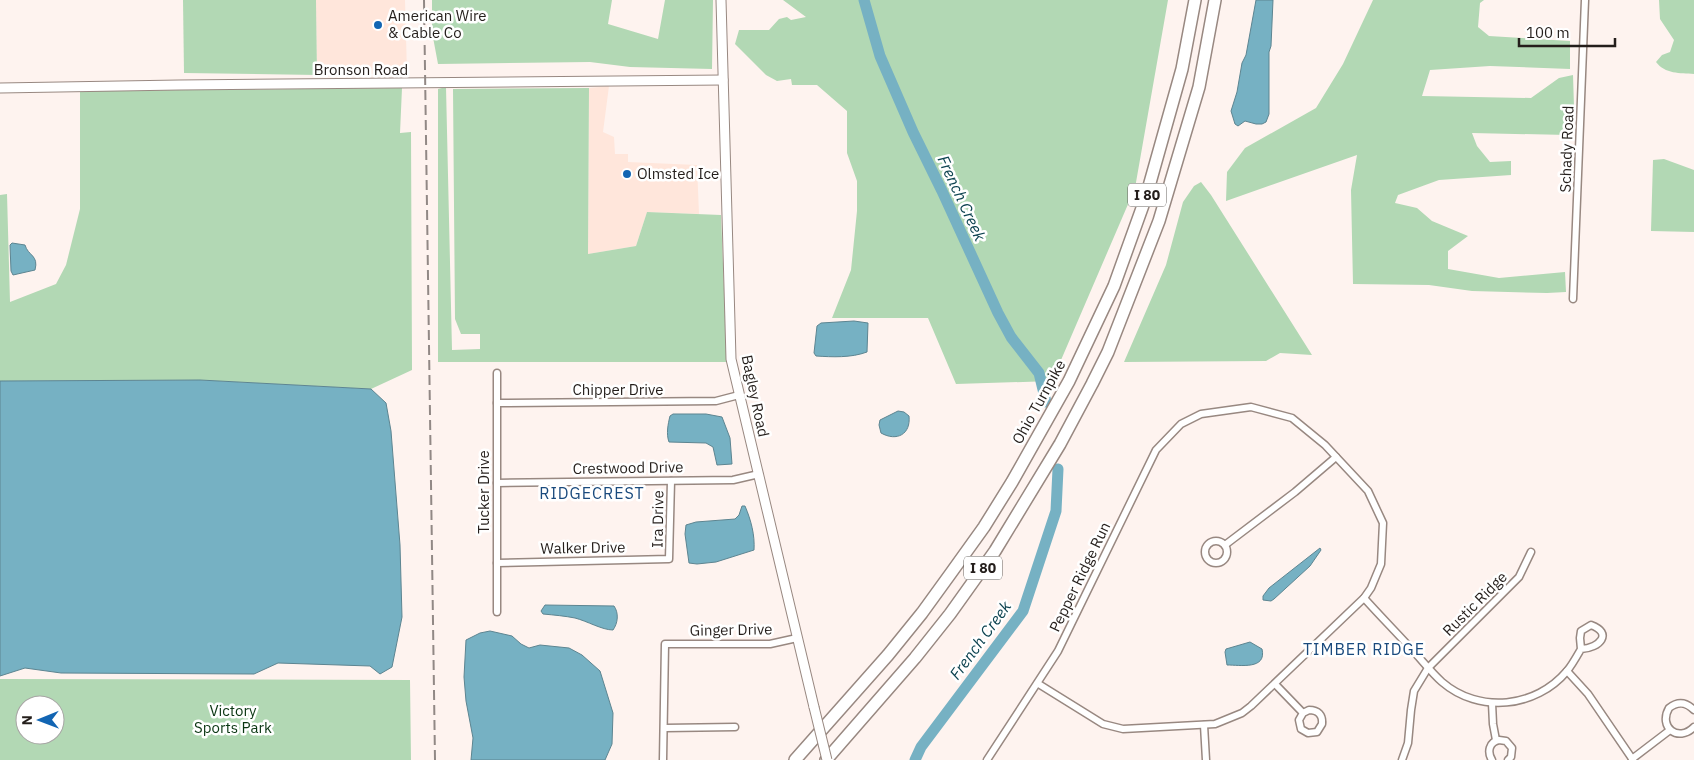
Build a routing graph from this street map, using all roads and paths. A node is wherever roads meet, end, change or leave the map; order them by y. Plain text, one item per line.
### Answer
1 (722, 0) edge
2 (1195, 0) edge
3 (1215, 0) edge
4 (1585, 0) edge
5 (723, 80) junction
6 (0, 88) edge
7 (1573, 299) dead end
8 (497, 373) dead end
9 (739, 395) junction
10 (497, 403) junction
11 (1336, 457) junction
12 (759, 474) junction
13 (671, 480) junction
14 (497, 483) junction
15 (1225, 545) dead end
16 (1531, 552) dead end
17 (669, 559) joint
18 (497, 563) junction
19 (1364, 598) junction
20 (498, 612) dead end
21 (797, 638) junction
22 (1581, 649) dead end
23 (1428, 668) junction
24 (1567, 671) junction
25 (1037, 683) junction
26 (1275, 684) junction
27 (1492, 703) junction
28 (1694, 710) edge
29 (1303, 713) dead end
30 (1204, 725) junction
31 (735, 727) dead end
32 (1694, 727) edge
33 (665, 728) junction
34 (1670, 730) junction
35 (1496, 740) junction
36 (663, 760) edge
37 (795, 760) edge
38 (826, 760) edge
39 (987, 760) edge
40 (1206, 760) edge
41 (1402, 760) edge
42 (1492, 760) edge
43 (1508, 760) edge
44 (1632, 760) edge

1 - 5 street, Bagley Road
2 - 37 highway, Ohio Turnpike / I 80
3 - 38 highway, I 80
4 - 7 street, Schady Road
5 - 6 street, Bronson Road
5 - 9 street, Bagley Road
8 - 10 street, Tucker Drive
9 - 10 street, Chipper Drive
9 - 12 street, Bagley Road
10 - 14 street, Tucker Drive
11 - 15 street
11 - 19 street
11 - 25 street, Pepper Ridge Run
12 - 13 street, Crestwood Drive
12 - 21 street, Bagley Road
13 - 14 street, Crestwood Drive
13 - 17 street, Ira Drive
14 - 18 street, Tucker Drive
16 - 23 street, Rustic Ridge
17 - 18 street, Walker Drive
18 - 20 street, Tucker Drive
19 - 23 street
19 - 26 street
21 - 33 street, Ginger Drive
21 - 38 street, Bagley Road, bridge
22 - 24 street
23 - 27 street
23 - 41 street, Rustic Ridge
24 - 27 street
24 - 44 street
25 - 30 street
25 - 39 street, Pepper Ridge Run
26 - 29 street
26 - 30 street
27 - 35 street
28 - 34 street
30 - 40 street
31 - 33 street
32 - 34 street
33 - 36 street
34 - 44 street
35 - 42 street
35 - 43 street

